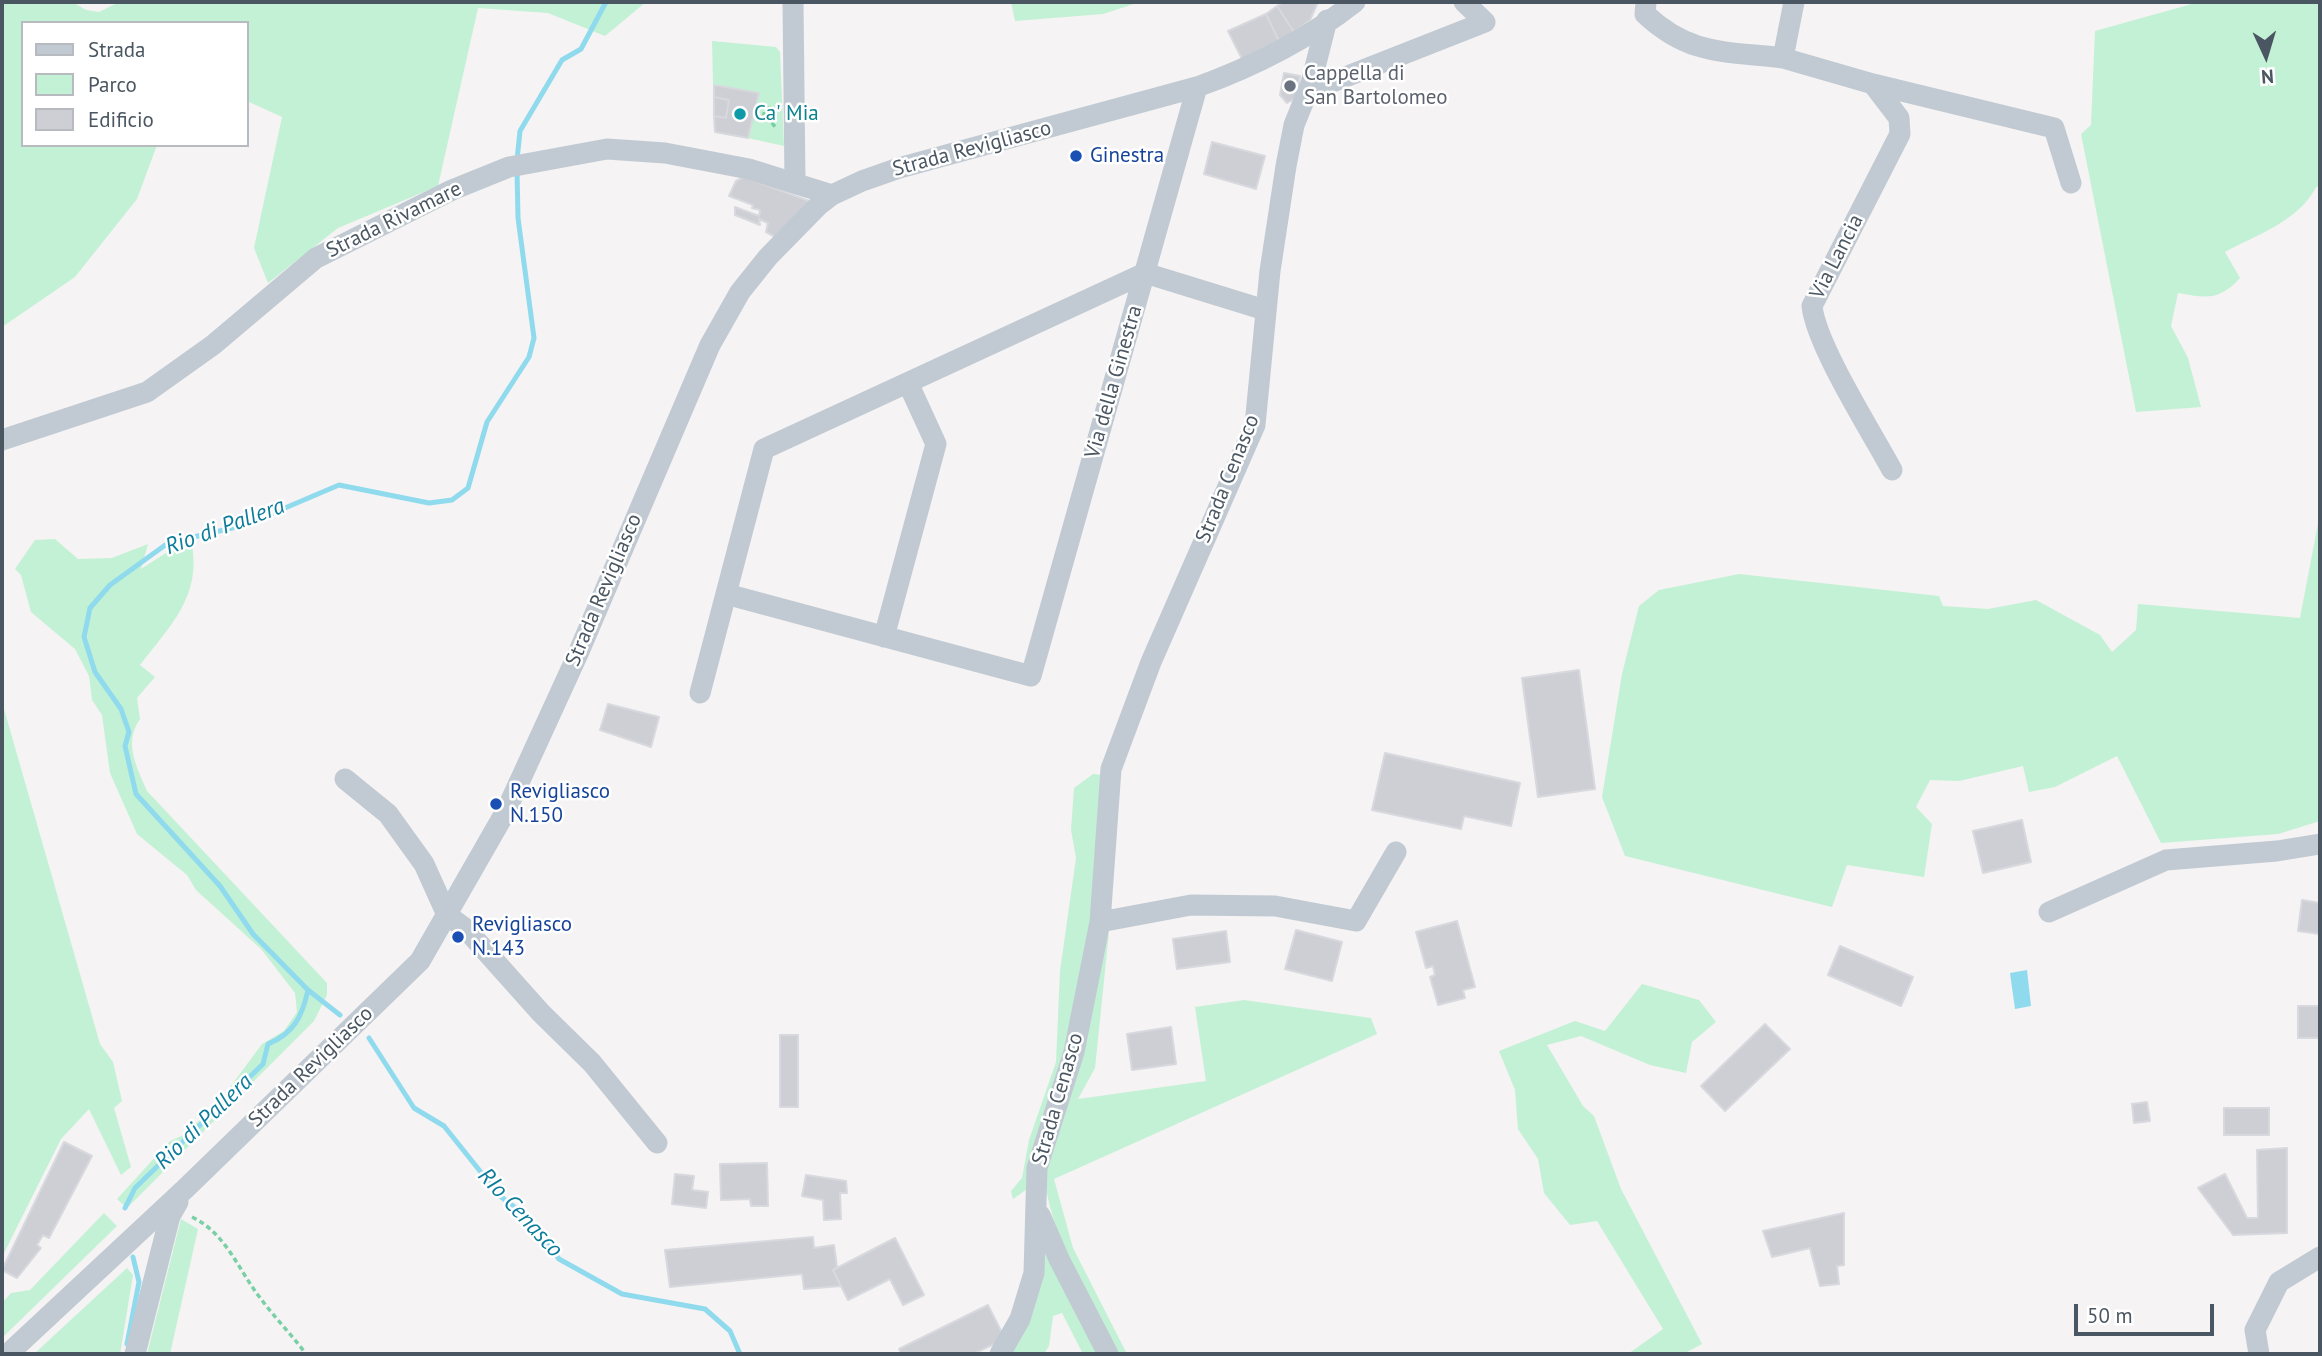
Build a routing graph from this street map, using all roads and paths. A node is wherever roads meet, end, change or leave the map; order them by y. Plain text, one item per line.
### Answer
1 (793, 2) edge
2 (1334, 2) edge
3 (1355, 2) edge
4 (1464, 2) edge
5 (1646, 2) edge
6 (1794, 2) edge
7 (1325, 26) junction
8 (1783, 58) junction
9 (1311, 83) junction
10 (1873, 84) junction
11 (1197, 88) junction
12 (754, 111) dead end
13 (770, 115) dead end
14 (796, 183) junction
15 (2071, 183) dead end
16 (832, 195) junction
17 (1144, 273) junction
18 (1265, 310) junction
19 (908, 383) junction
20 (2, 440) edge
21 (1892, 470) dead end
22 (726, 594) junction
23 (884, 637) junction
24 (699, 693) dead end
25 (345, 779) dead end
26 (2320, 844) edge
27 (1396, 852) dead end
28 (2049, 912) dead end
29 (447, 915) junction
30 (1100, 922) junction
31 (657, 1143) dead end
32 (185, 1189) junction
33 (1038, 1210) junction
34 (170, 1216) junction
35 (2320, 1257) edge
36 (8, 1354) edge
37 (135, 1354) edge
38 (306, 1354) edge
39 (1000, 1354) edge
40 (1108, 1354) edge
41 (2259, 1354) edge

1 - 14 street
2 - 7 street
3 - 7 street, Strada Revigliasco
4 - 9 street
5 - 8 street
6 - 8 street
7 - 9 street, Strada Cenasco
7 - 11 street, Strada Revigliasco
8 - 10 street
9 - 18 street, Strada Cenasco
10 - 15 street
10 - 21 street, Via Lancia
11 - 16 street, Strada Revigliasco
11 - 17 street, Via della Ginestra
12 - 13 path
14 - 16 street, Strada Rivamare
14 - 20 street, Strada Rivamare
16 - 29 street, Strada Revigliasco
17 - 18 street
17 - 19 street
17 - 23 street, Via della Ginestra
18 - 30 street, Strada Cenasco
19 - 22 street
19 - 23 street
22 - 23 street
22 - 24 street
25 - 29 street
26 - 28 street
27 - 30 street
29 - 31 street
29 - 32 street, Strada Revigliasco
30 - 33 street, Strada Cenasco
32 - 34 street
32 - 36 street, Strada Revigliasco
33 - 39 street, Strada Cenasco
33 - 40 street
34 - 37 street
34 - 38 path
35 - 41 street

